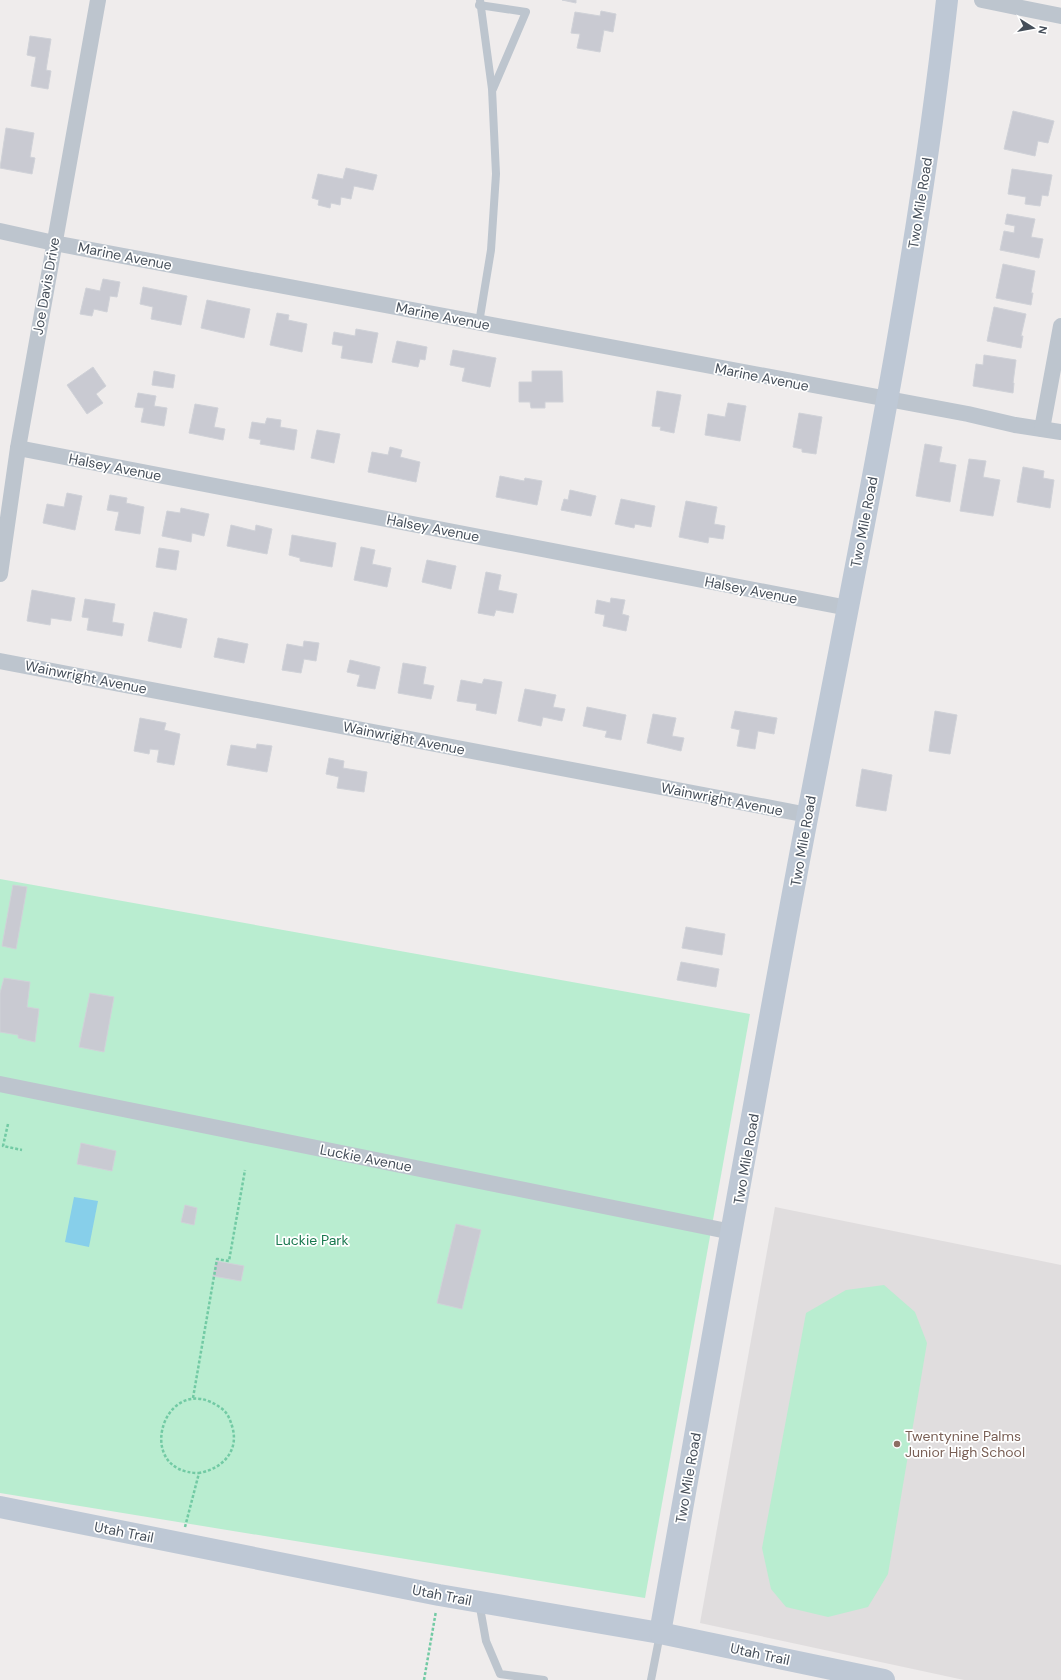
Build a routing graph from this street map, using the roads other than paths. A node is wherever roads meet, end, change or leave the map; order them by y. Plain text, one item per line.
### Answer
1 (98, 0) edge
2 (947, 0) edge
3 (982, 0) edge
4 (480, 3) edge
5 (1061, 16) edge
6 (492, 89) junction
7 (0, 231) edge
8 (54, 243) junction
9 (480, 323) junction
10 (1061, 326) edge
11 (887, 400) junction
12 (1042, 429) junction
13 (1061, 432) edge
14 (18, 448) junction
15 (0, 574) edge
16 (848, 608) junction
17 (0, 661) edge
18 (808, 815) junction
19 (0, 1084) edge
20 (732, 1232) junction
21 (0, 1507) edge
22 (478, 1602) junction
23 (660, 1633) junction
24 (544, 1680) edge
25 (651, 1680) edge
26 (884, 1680) edge

1 - 8 street, Joe Davis Drive
2 - 11 street, Two Mile Road
3 - 5 street
4 - 6 lane
4 - 6 lane
6 - 9 lane
7 - 8 street, Marine Avenue
8 - 9 street, Marine Avenue
8 - 14 street, Joe Davis Drive
9 - 11 street, Marine Avenue
10 - 12 street
11 - 12 street, Marine Avenue
11 - 16 street, Two Mile Road
12 - 13 street, Marine Avenue
14 - 15 street, Joe Davis Drive
14 - 16 street, Halsey Avenue
16 - 18 street, Two Mile Road
17 - 18 street, Wainwright Avenue
18 - 20 street, Two Mile Road
19 - 20 street, Luckie Avenue
20 - 23 street, Two Mile Road
21 - 22 street, Utah Trail
22 - 23 street, Utah Trail
22 - 24 lane
23 - 25 lane, Two Mile Road
23 - 26 street, Utah Trail

